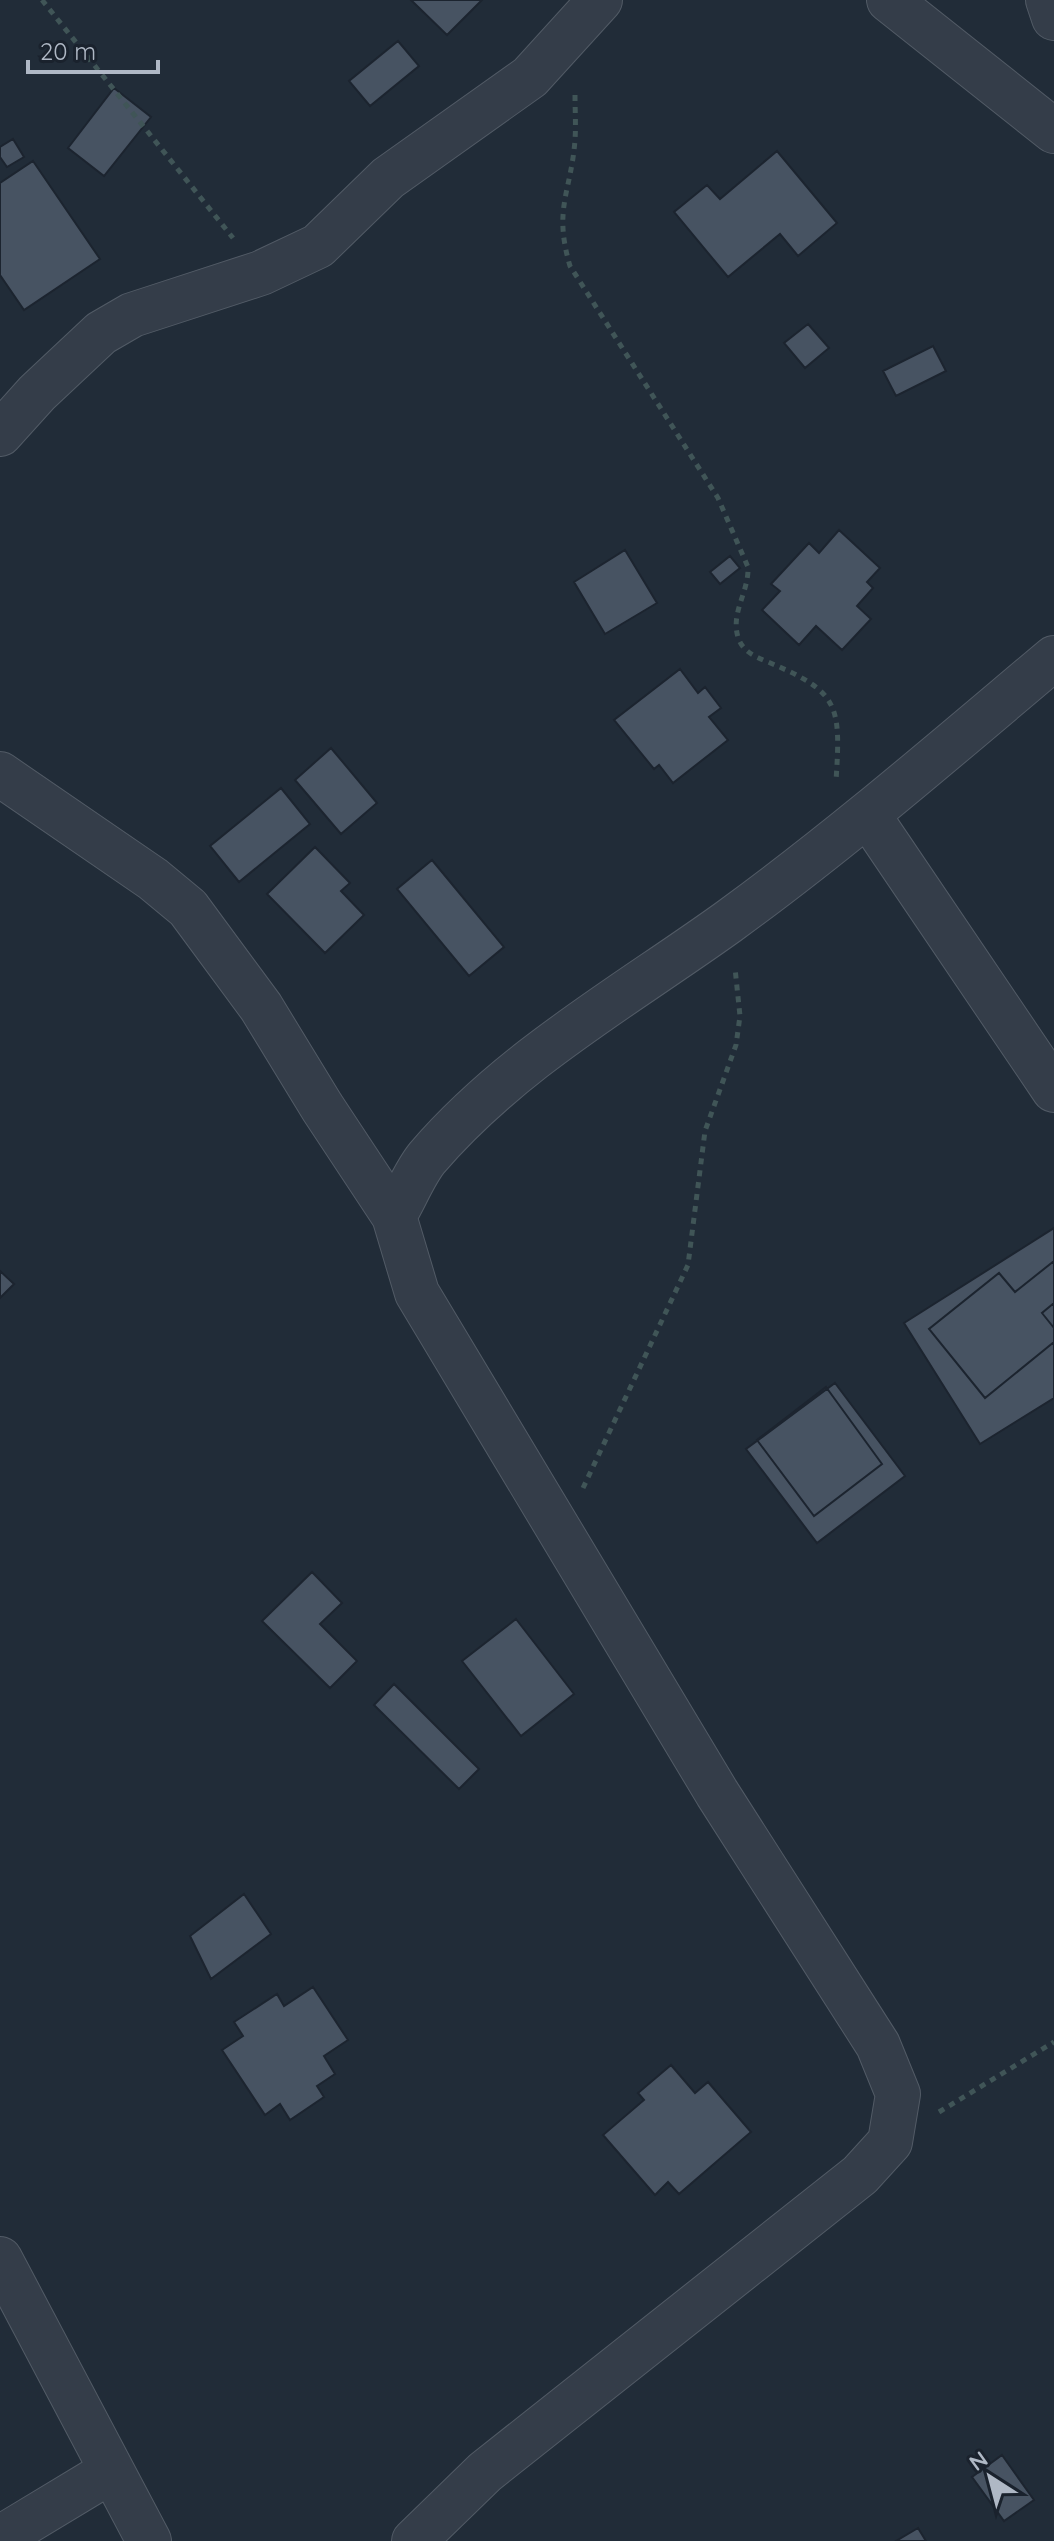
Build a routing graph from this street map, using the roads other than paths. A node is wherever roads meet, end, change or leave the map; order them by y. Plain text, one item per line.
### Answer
1 (889, 0) edge
2 (1048, 0) edge
3 (588, 15) edge
4 (1054, 18) edge
5 (1054, 131) edge
6 (0, 434) edge
7 (1054, 658) edge
8 (0, 774) edge
9 (868, 815) junction
10 (1054, 1090) edge
11 (394, 1216) junction
12 (0, 2259) edge
13 (111, 2471) junction
14 (0, 2538) edge
15 (149, 2541) edge
16 (414, 2541) edge

1 - 5 street
2 - 4 street
3 - 6 street
7 - 9 street
8 - 11 street
9 - 10 street
9 - 11 street
11 - 16 street
12 - 13 street
13 - 14 street
13 - 15 street

